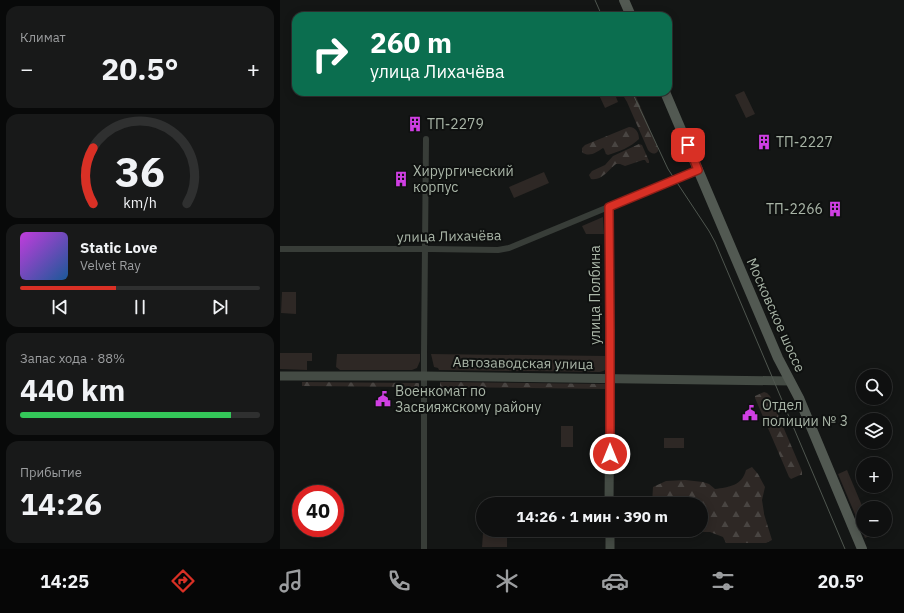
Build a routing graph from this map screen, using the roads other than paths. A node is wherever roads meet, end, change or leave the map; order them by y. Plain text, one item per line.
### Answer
1 (624, 0) edge
2 (629, 12) edge
3 (667, 96) edge
4 (426, 139) dead end
5 (698, 170) junction
6 (609, 207) junction
7 (280, 249) edge
8 (425, 249) junction
9 (280, 376) edge
10 (424, 376) junction
11 (610, 378) junction
12 (790, 380) junction
13 (610, 497) edge
14 (610, 537) edge
15 (424, 549) edge
16 (610, 549) edge
17 (862, 549) edge

1 - 2 main road
3 - 5 main road, Московское шоссе
4 - 8 street
5 - 6 street, улица Лихачёва
5 - 12 main road, Московское шоссе
6 - 8 street, улица Лихачёва
6 - 11 street, улица Полбина
7 - 8 street, улица Лихачёва
8 - 10 street
9 - 10 street, Автозаводская улица
10 - 11 street, Автозаводская улица
10 - 15 street
11 - 12 street, Автозаводская улица
11 - 13 street, улица Полбина
12 - 17 main road, Московское шоссе
14 - 16 street

